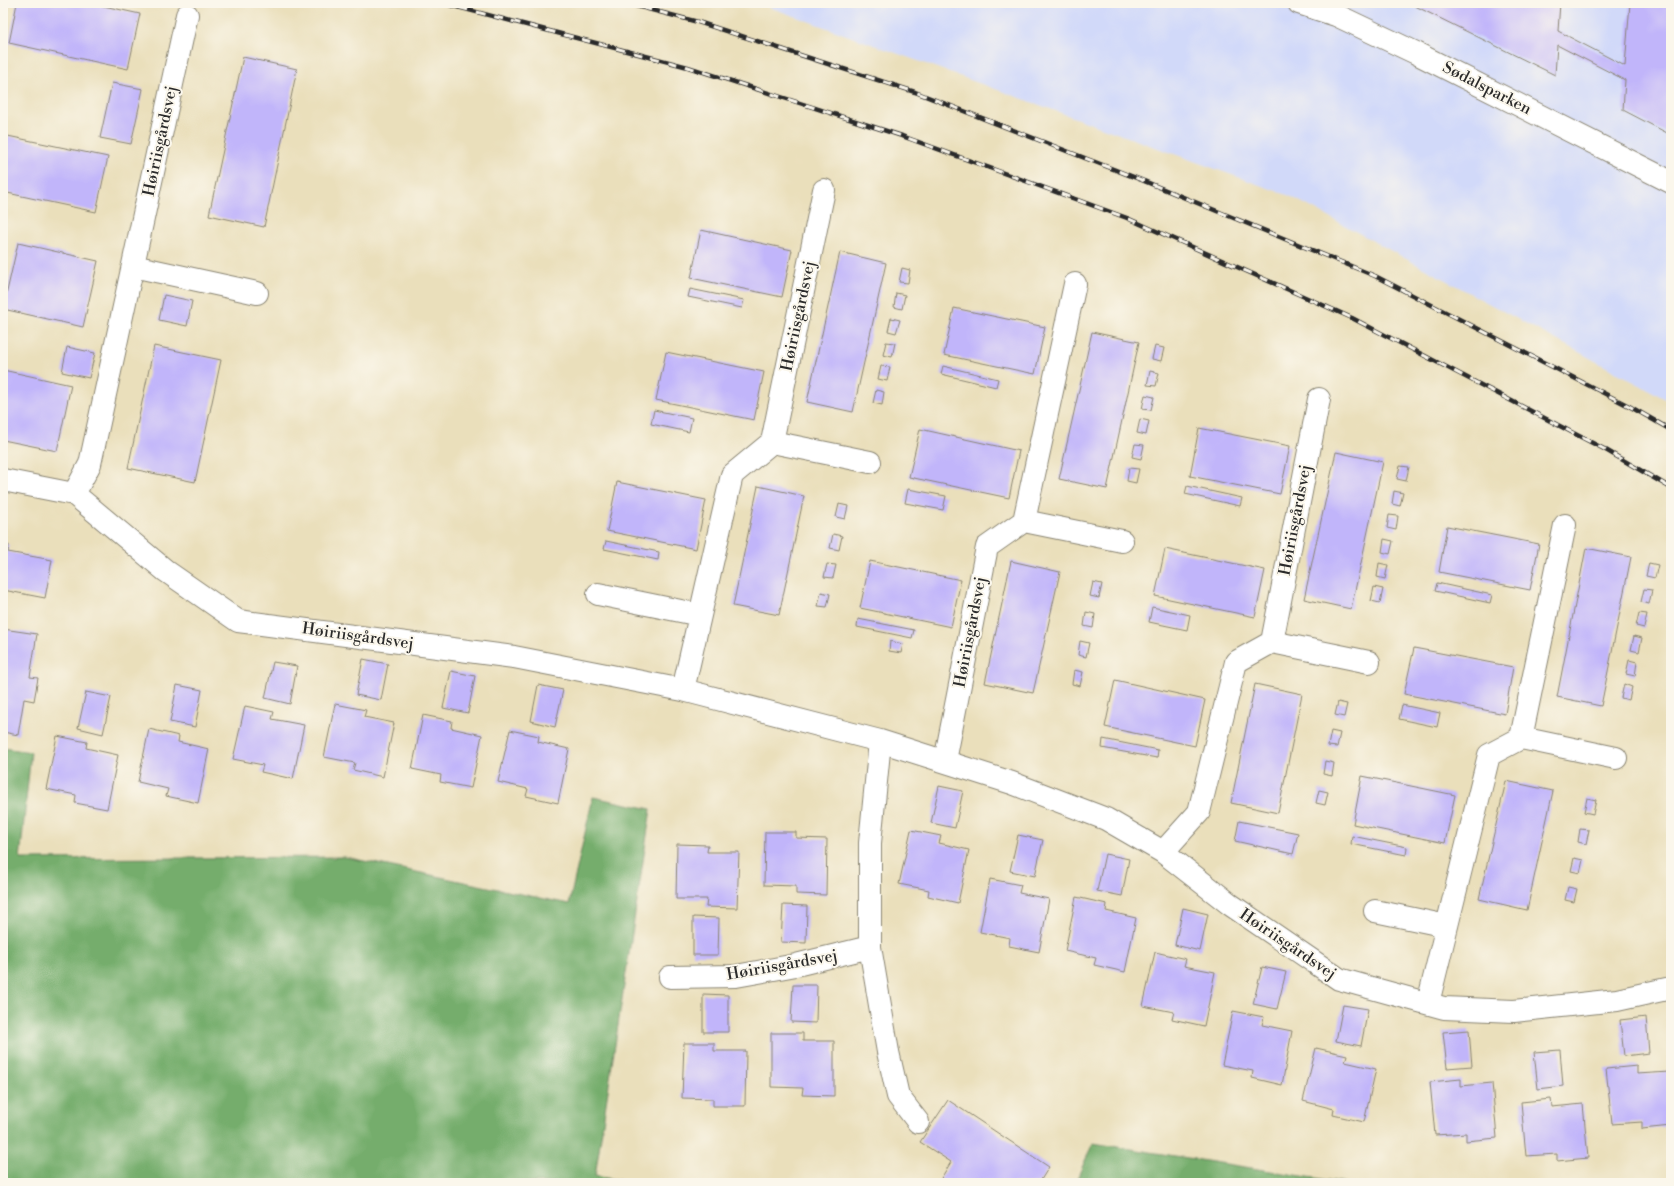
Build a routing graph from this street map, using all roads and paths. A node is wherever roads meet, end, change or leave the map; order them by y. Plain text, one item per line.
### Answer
1 (1299, 3) edge
2 (186, 15) dead end
3 (1671, 182) edge
4 (824, 190) dead end
5 (133, 266) junction
6 (1075, 284) dead end
7 (257, 293) dead end
8 (1319, 399) dead end
9 (772, 442) junction
10 (870, 462) dead end
11 (3, 480) edge
12 (74, 494) junction
13 (1024, 521) junction
14 (1565, 525) dead end
15 (1122, 541) dead end
16 (598, 594) dead end
17 (700, 615) junction
18 (1272, 642) junction
19 (1369, 662) dead end
20 (683, 690) junction
21 (1521, 738) junction
22 (880, 741) junction
23 (1616, 758) dead end
24 (945, 761) junction
25 (1163, 852) junction
26 (1375, 911) dead end
27 (1447, 926) junction
28 (870, 947) junction
29 (670, 977) dead end
30 (1671, 988) edge
31 (1428, 1003) junction
32 (918, 1122) dead end

1 - 3 street, Sødalsparken
2 - 5 street, Høiriisgårdsvej
4 - 9 street, Høiriisgårdsvej
5 - 7 street
5 - 12 street, Høiriisgårdsvej
6 - 13 street
8 - 18 street, Høiriisgårdsvej
9 - 10 street
9 - 17 street
11 - 12 street, Høiriisgårdsvej
12 - 20 street, Høiriisgårdsvej
13 - 15 street
13 - 24 street, Høiriisgårdsvej
14 - 21 street
16 - 17 street
17 - 20 street
18 - 19 street
18 - 25 street
20 - 22 street, Høiriisgårdsvej
21 - 23 street
21 - 27 street
22 - 24 street, Høiriisgårdsvej
22 - 28 street
24 - 25 street, Høiriisgårdsvej
25 - 31 street, Høiriisgårdsvej
26 - 27 street
27 - 31 street
28 - 29 street, Høiriisgårdsvej
28 - 32 street
30 - 31 street, Høiriisgårdsvej

